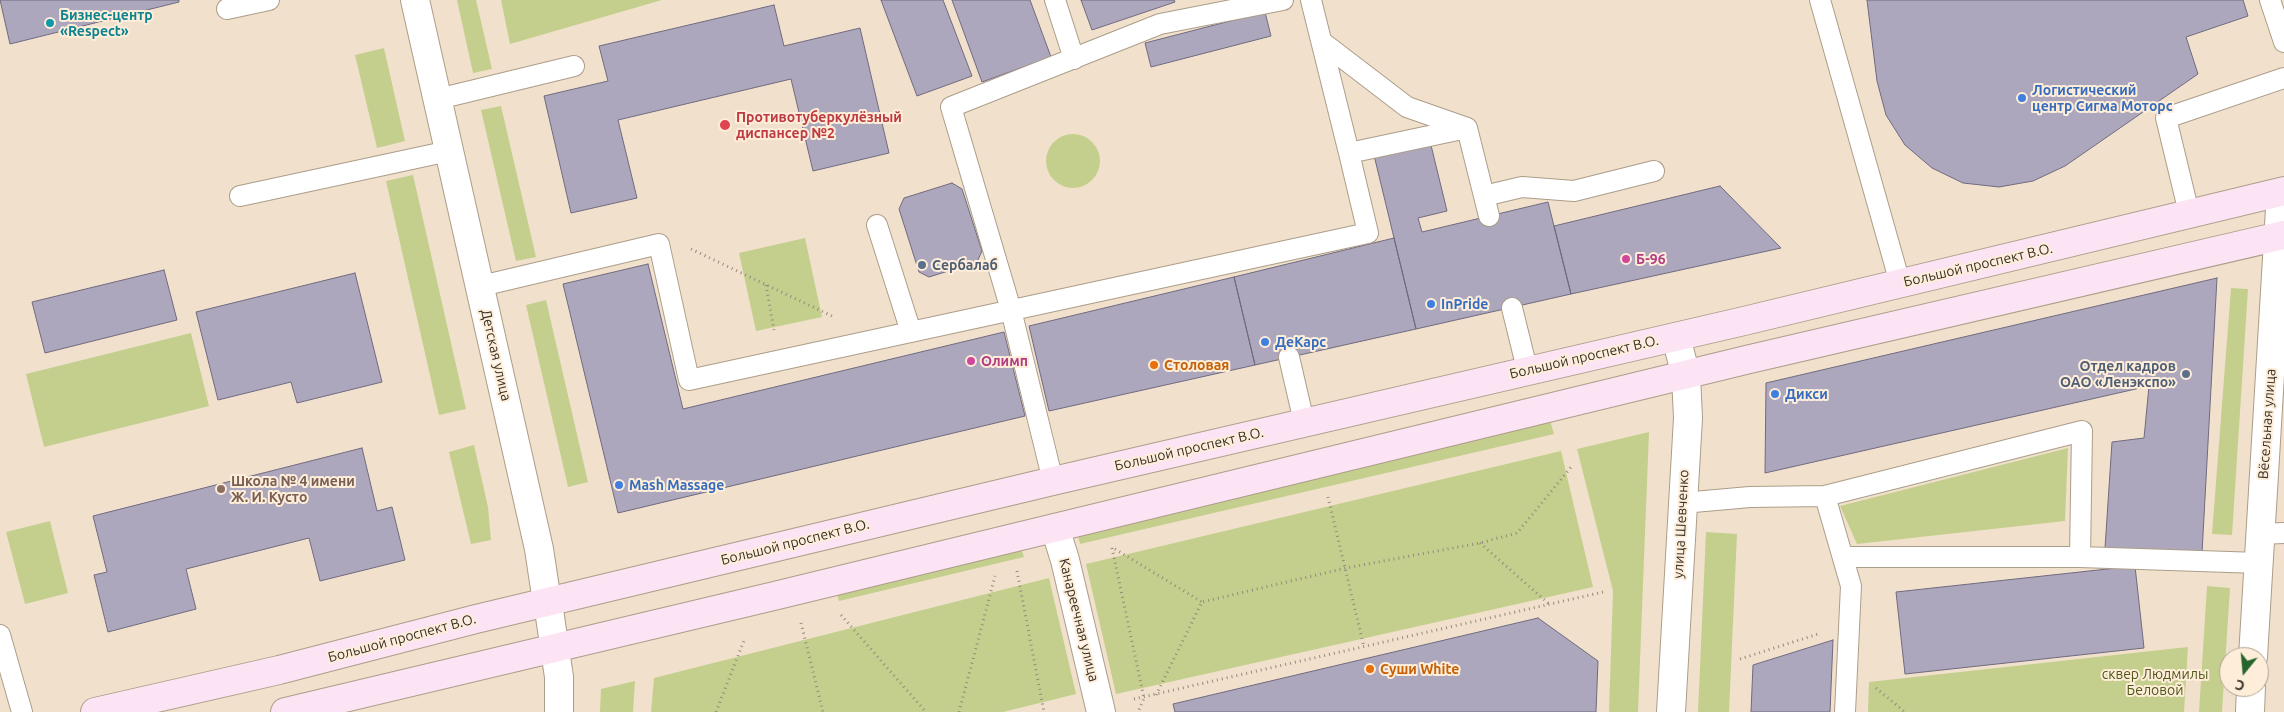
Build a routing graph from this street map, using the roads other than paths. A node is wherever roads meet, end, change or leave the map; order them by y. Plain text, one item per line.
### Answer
1 (269, 0) edge
2 (416, 0) edge
3 (1055, 0) edge
4 (1280, 0) edge
5 (1311, 0) edge
6 (1820, 0) edge
7 (2270, 0) edge
8 (227, 9) dead end
9 (1322, 42) junction
10 (2284, 42) edge
11 (1074, 59) junction
12 (574, 66) dead end
13 (2284, 78) edge
14 (438, 99) junction
15 (1467, 128) junction
16 (449, 151) junction
17 (1348, 153) junction
18 (1654, 171) dead end
19 (2283, 191) edge
20 (240, 196) dead end
21 (1484, 196) junction
22 (2189, 213) junction
23 (1489, 216) dead end
24 (877, 225) dead end
25 (2281, 236) edge
26 (1900, 284) junction
27 (481, 286) junction
28 (1512, 308) dead end
29 (1011, 310) junction
30 (911, 332) junction
31 (1676, 336) junction
32 (1289, 357) dead end
33 (1527, 369) junction
34 (2277, 370) edge
35 (1686, 376) junction
36 (1304, 422) junction
37 (1053, 481) junction
38 (1825, 496) junction
39 (1682, 503) junction
40 (1054, 528) junction
41 (2272, 534) edge
42 (1843, 557) junction
43 (2080, 557) junction
44 (2259, 563) junction
45 (548, 606) junction
46 (0, 636) edge
47 (2254, 647) edge
48 (554, 648) junction
49 (2251, 697) edge
50 (1100, 708) edge
51 (22, 712) edge
52 (96, 712) edge
53 (285, 712) edge
54 (559, 712) edge
55 (1671, 712) edge
56 (1845, 712) edge
57 (2250, 712) edge

1 - 8 lane
2 - 14 street, Детская улица
3 - 11 lane
4 - 11 lane
5 - 9 lane
6 - 26 lane
7 - 10 lane
9 - 15 lane
9 - 17 lane
11 - 29 lane
12 - 14 lane
13 - 22 lane
14 - 16 street, Детская улица
15 - 17 lane
15 - 21 lane
16 - 20 lane
16 - 27 street, Детская улица
17 - 29 lane
18 - 21 lane
19 - 22 main road, Большой проспект В.О.
19 - 25 street, Вёсельная улица
21 - 23 lane
22 - 26 main road, Большой проспект В.О.
24 - 30 lane
25 - 34 street, Вёсельная улица
25 - 35 main road
26 - 31 main road, Большой проспект В.О.
27 - 30 lane
27 - 45 street, Детская улица
28 - 33 lane
29 - 30 lane
29 - 37 lane
31 - 33 main road, Большой проспект В.О.
31 - 35 street, улица Шевченко
32 - 36 lane
33 - 36 main road, Большой проспект В.О.
34 - 41 street, Вёсельная улица
35 - 39 street, улица Шевченко
35 - 40 main road
36 - 37 main road, Большой проспект В.О.
37 - 45 main road, Большой проспект В.О.
38 - 39 lane
38 - 42 lane
38 - 43 lane
39 - 55 street, улица Шевченко
40 - 48 main road
40 - 50 street, Канареечная улица
41 - 44 street, Вёсельная улица
42 - 43 lane
42 - 56 lane
43 - 44 lane
44 - 47 street, Вёсельная улица
45 - 48 street, Детская улица
45 - 52 main road, Большой проспект В.О.
46 - 51 lane
48 - 53 main road
48 - 54 street, Детская улица
49 - 57 street

